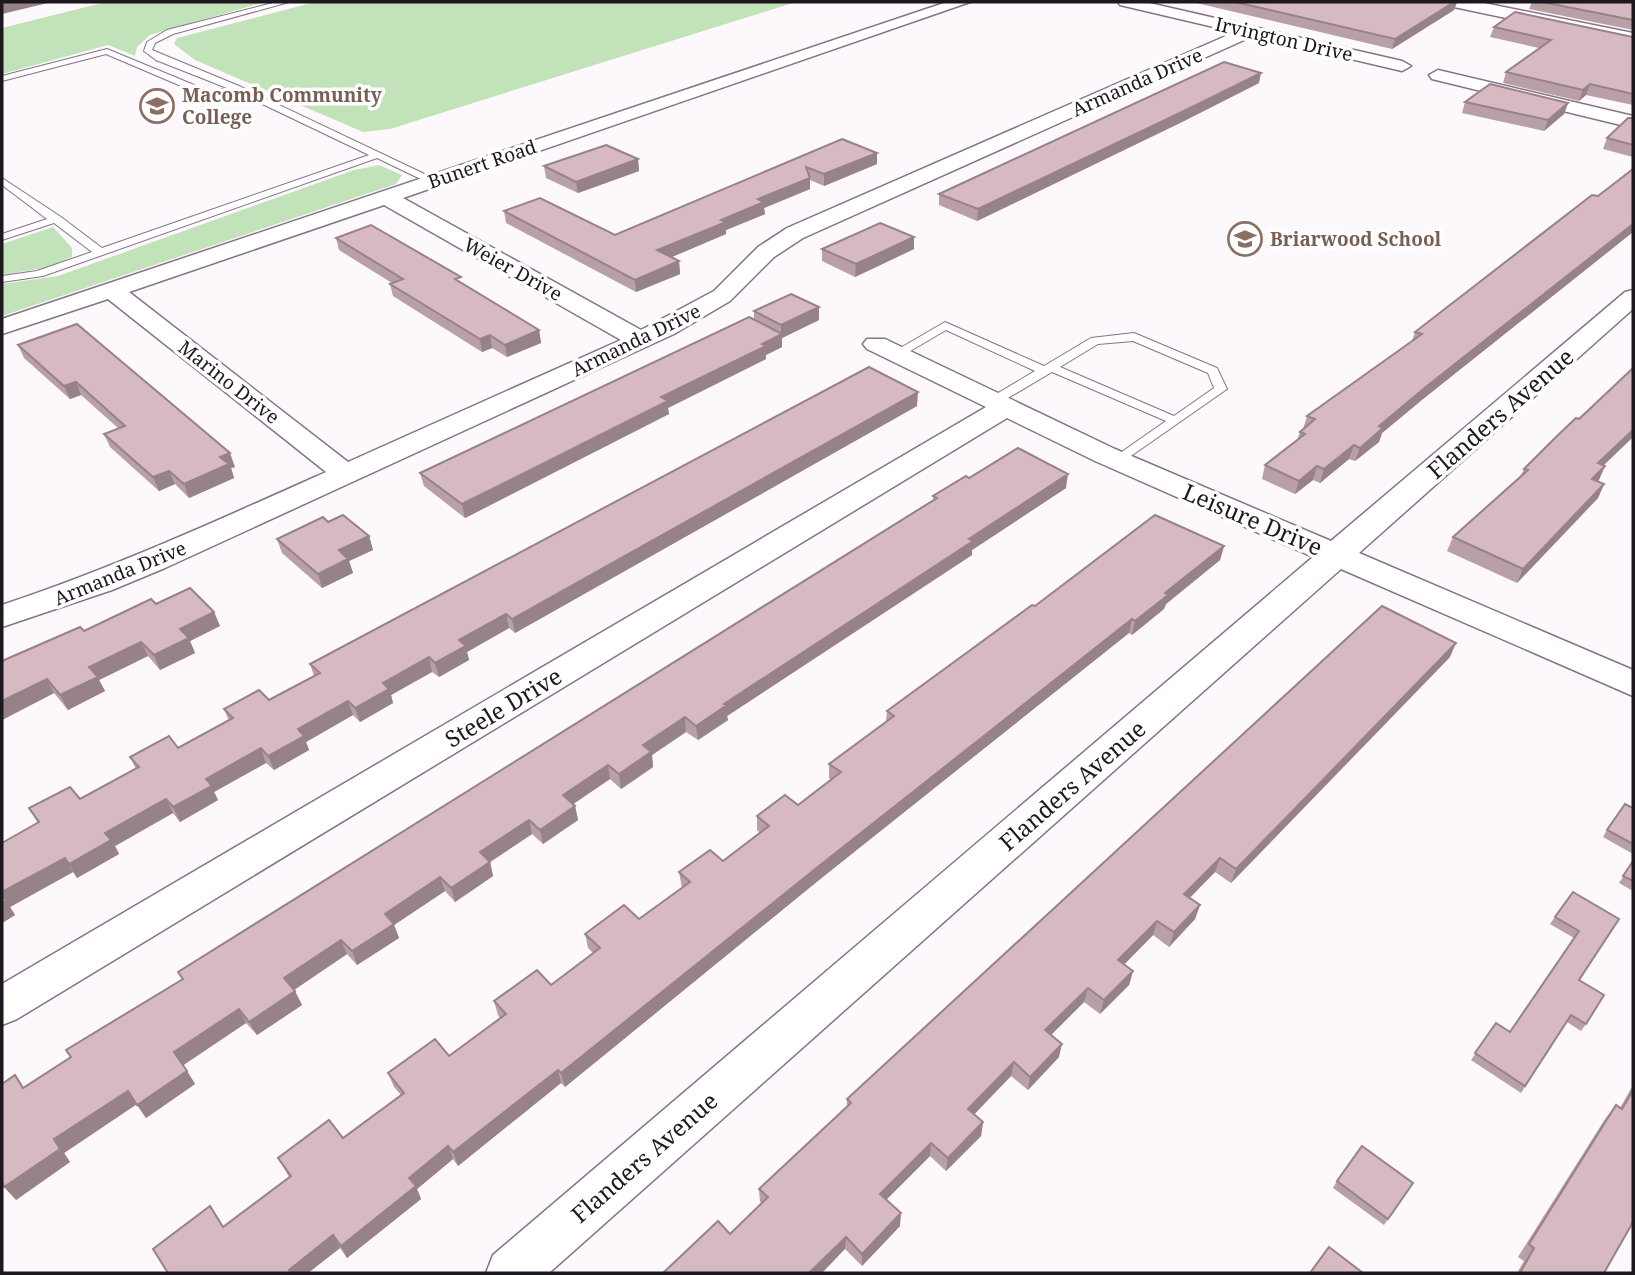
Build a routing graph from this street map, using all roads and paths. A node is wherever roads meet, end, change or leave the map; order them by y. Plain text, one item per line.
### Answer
1 (285, 2) edge
2 (962, 2) edge
3 (1126, 2) edge
4 (1454, 2) edge
5 (1252, 31) junction
6 (1633, 39) edge
7 (1402, 66) dead end
8 (1438, 75) dead end
9 (2, 79) edge
10 (236, 88) junction
11 (1633, 122) edge
12 (377, 155) junction
13 (2, 181) edge
14 (432, 181) junction
15 (386, 197) junction
16 (57, 219) junction
17 (2, 237) edge
18 (101, 253) junction
19 (2, 279) edge
20 (112, 290) junction
21 (1633, 297) edge
22 (2, 327) edge
23 (640, 340) junction
24 (886, 349) joint
25 (1048, 369) junction
26 (998, 405) junction
27 (1176, 421) junction
28 (1118, 461) junction
29 (346, 474) junction
30 (1336, 555) junction
31 (2, 616) edge
32 (1633, 684) edge
33 (2, 1006) edge
34 (511, 1273) edge

1 - 10 lane
2 - 14 street, Bunert Road
3 - 5 street, Irvington Drive
4 - 6 street
5 - 7 street, Irvington Drive
5 - 23 street, Armanda Drive
8 - 11 street
9 - 10 lane
10 - 12 lane
12 - 14 lane
12 - 18 lane
13 - 16 lane
14 - 15 street, Bunert Road
15 - 20 street, Bunert Road
15 - 23 street, Weier Drive
16 - 17 lane
16 - 18 lane
18 - 19 lane
20 - 22 street, Bunert Road
20 - 29 street, Marino Drive
21 - 30 street, Flanders Avenue
23 - 29 street, Armanda Drive
24 - 25 lane
24 - 26 street, Leisure Drive
25 - 26 lane
25 - 27 lane
25 - 27 lane
26 - 28 street, Leisure Drive
26 - 33 street, Steele Drive
27 - 28 lane
28 - 30 street, Leisure Drive
29 - 31 street, Armanda Drive
30 - 32 street, Leisure Drive
30 - 34 street, Flanders Avenue

